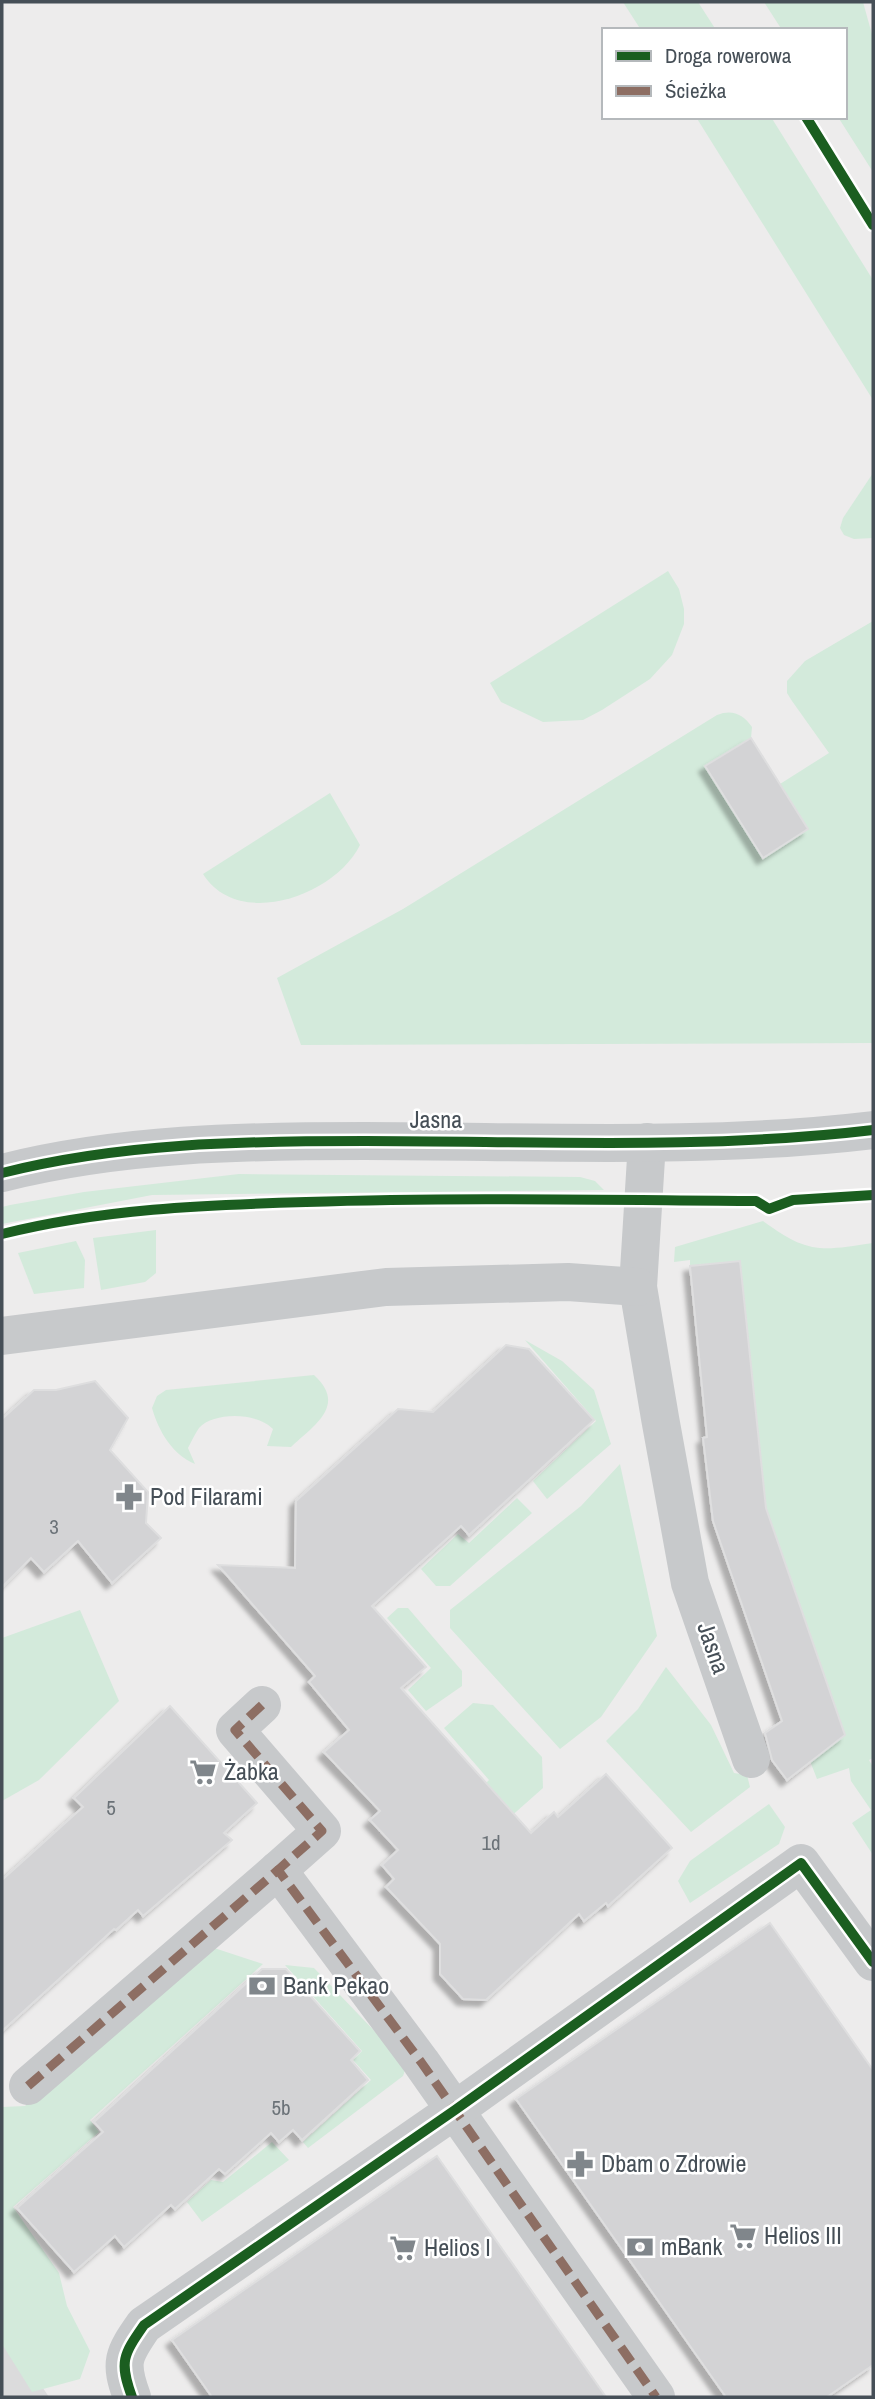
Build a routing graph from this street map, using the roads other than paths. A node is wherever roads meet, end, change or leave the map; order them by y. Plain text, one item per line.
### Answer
1 (873, 1130) edge
2 (647, 1142) junction
3 (2, 1173) edge
4 (639, 1287) junction
5 (2, 1336) edge
6 (262, 1705) dead end
7 (751, 1759) dead end
8 (278, 1870) junction
9 (873, 1962) edge
10 (27, 2085) dead end
11 (455, 2110) junction
12 (132, 2397) edge
13 (656, 2397) edge

1 - 2 street, Jasna
2 - 3 street, Jasna
2 - 4 street, Jasna
4 - 5 street
4 - 7 street, Jasna
6 - 8 street
8 - 10 street
8 - 11 street
9 - 11 street
11 - 12 street
11 - 13 street

